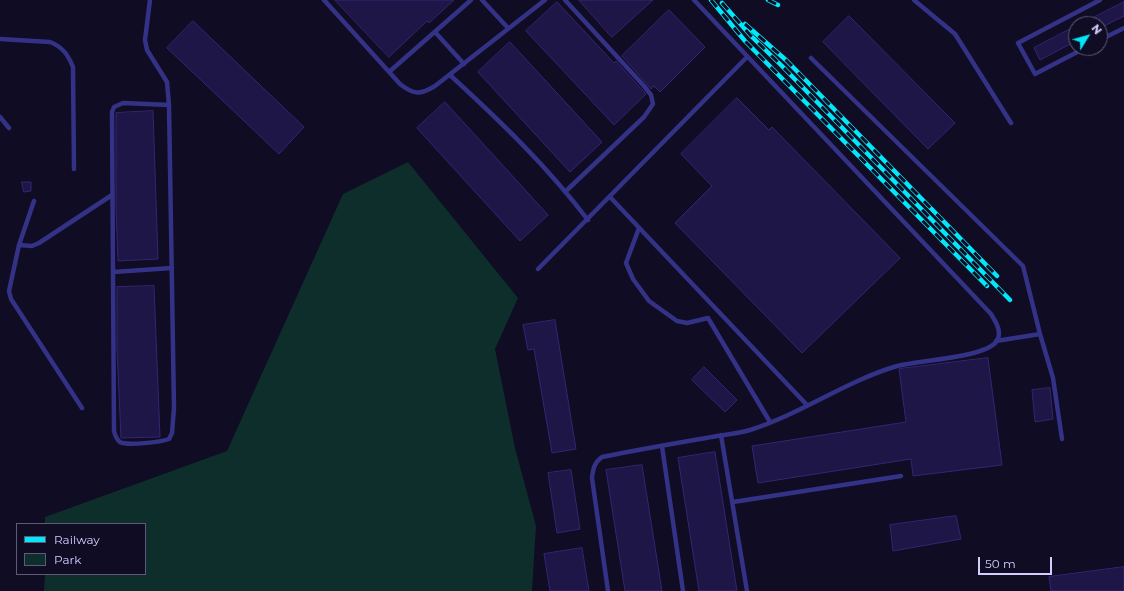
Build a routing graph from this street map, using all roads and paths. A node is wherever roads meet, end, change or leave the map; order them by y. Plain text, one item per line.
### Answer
1 (150, 0) edge
2 (324, 0) edge
3 (471, 0) edge
4 (482, 0) edge
5 (546, 0) edge
6 (566, 0) edge
7 (694, 0) edge
8 (914, 0) edge
9 (1100, 0) edge
10 (1069, 16) edge
11 (1068, 17) edge
12 (508, 28) junction
13 (1124, 28) edge
14 (435, 32) junction
15 (1108, 36) edge
16 (0, 39) edge
17 (1069, 56) edge
18 (747, 57) junction
19 (811, 58) dead end
20 (464, 64) junction
21 (389, 72) junction
22 (450, 75) junction
23 (169, 105) junction
24 (0, 117) edge
25 (1011, 123) dead end
26 (9, 128) dead end
27 (74, 169) dead end
28 (566, 190) junction
29 (112, 195) junction
30 (610, 197) junction
31 (34, 201) dead end
32 (588, 220) junction
33 (639, 228) junction
34 (20, 245) junction
35 (172, 268) junction
36 (538, 269) dead end
37 (113, 272) junction
38 (1040, 334) junction
39 (996, 342) junction
40 (807, 405) junction
41 (82, 408) dead end
42 (770, 422) junction
43 (721, 435) junction
44 (1062, 439) dead end
45 (662, 446) junction
46 (901, 476) dead end
47 (733, 502) junction
48 (608, 591) edge
49 (683, 591) edge
50 (748, 591) edge

1 - 23 lane
2 - 21 lane
3 - 14 lane
4 - 12 lane
5 - 12 lane
6 - 28 lane
7 - 18 lane
8 - 25 lane
9 - 10 lane
11 - 17 lane
12 - 20 lane
13 - 15 lane
14 - 20 lane
14 - 21 lane
16 - 27 lane
18 - 30 lane
18 - 39 lane
19 - 38 lane
20 - 22 lane
21 - 22 lane
22 - 28 lane
23 - 29 lane
23 - 35 lane
24 - 26 lane
28 - 32 lane
29 - 34 lane
29 - 37 lane
30 - 32 lane
30 - 33 lane
31 - 34 lane
32 - 36 lane
33 - 40 lane
33 - 42 lane
34 - 41 lane
35 - 37 lane
35 - 37 lane
38 - 39 lane
38 - 44 lane
39 - 40 lane
40 - 42 lane
42 - 43 lane
43 - 45 lane
43 - 47 lane
45 - 48 lane
45 - 49 lane
46 - 47 lane
47 - 50 lane

